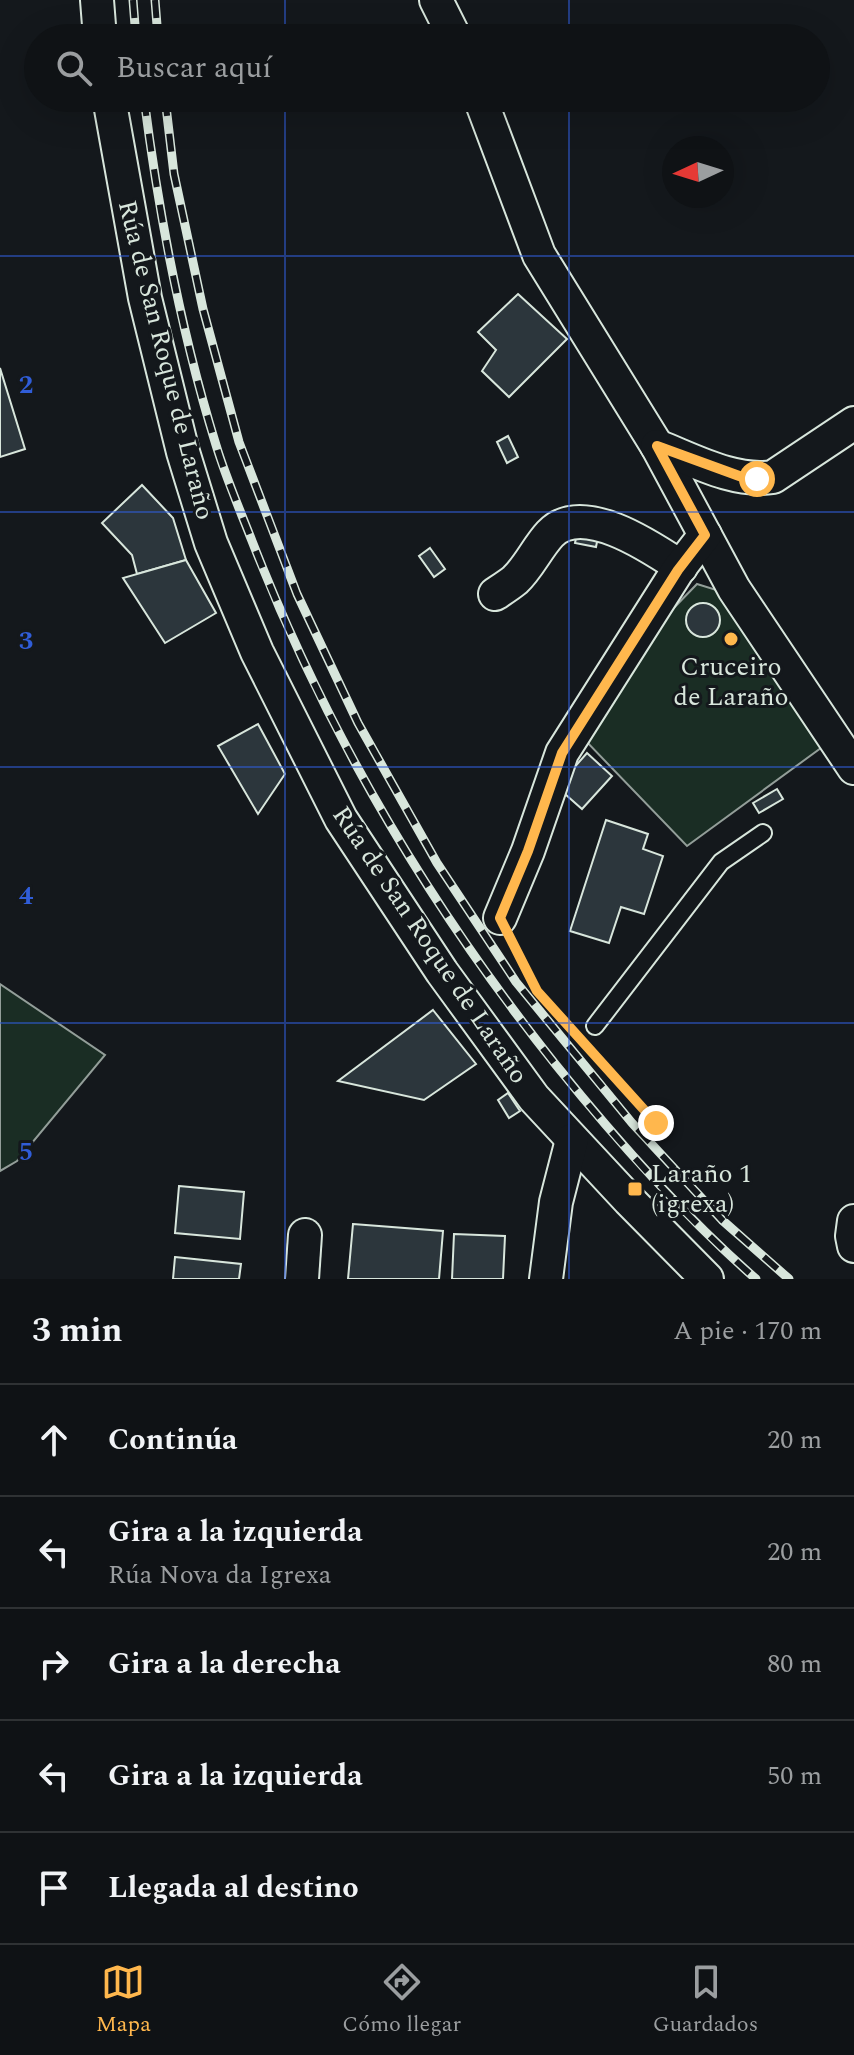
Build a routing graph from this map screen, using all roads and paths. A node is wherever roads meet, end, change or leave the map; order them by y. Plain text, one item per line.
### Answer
1 (97, 0) edge
2 (436, 0) edge
3 (99, 24) edge
4 (448, 24) edge
5 (112, 112) edge
6 (485, 112) edge
7 (854, 423) edge
8 (657, 446) junction
9 (705, 535) junction
10 (681, 567) junction
11 (495, 594) dead end
12 (854, 768) edge
13 (763, 833) dead end
14 (500, 918) joint
15 (595, 1026) dead end
16 (573, 1029) dead end
17 (593, 1051) dead end
18 (656, 1123) dead end
19 (572, 1140) junction
20 (854, 1221) edge
21 (305, 1235) dead end
22 (854, 1246) edge
23 (302, 1279) edge
24 (546, 1279) edge
25 (707, 1279) edge

1 - 3 street
2 - 4 street
5 - 19 street, Rúa de San Roque de Laraño
6 - 8 street
7 - 8 street
8 - 9 street
9 - 10 street
9 - 12 street
10 - 11 street
10 - 14 street
13 - 15 lane
14 - 16 path
17 - 18 path
19 - 24 street
19 - 25 street, Rúa de San Roque de Laraño
20 - 22 street
21 - 23 street

